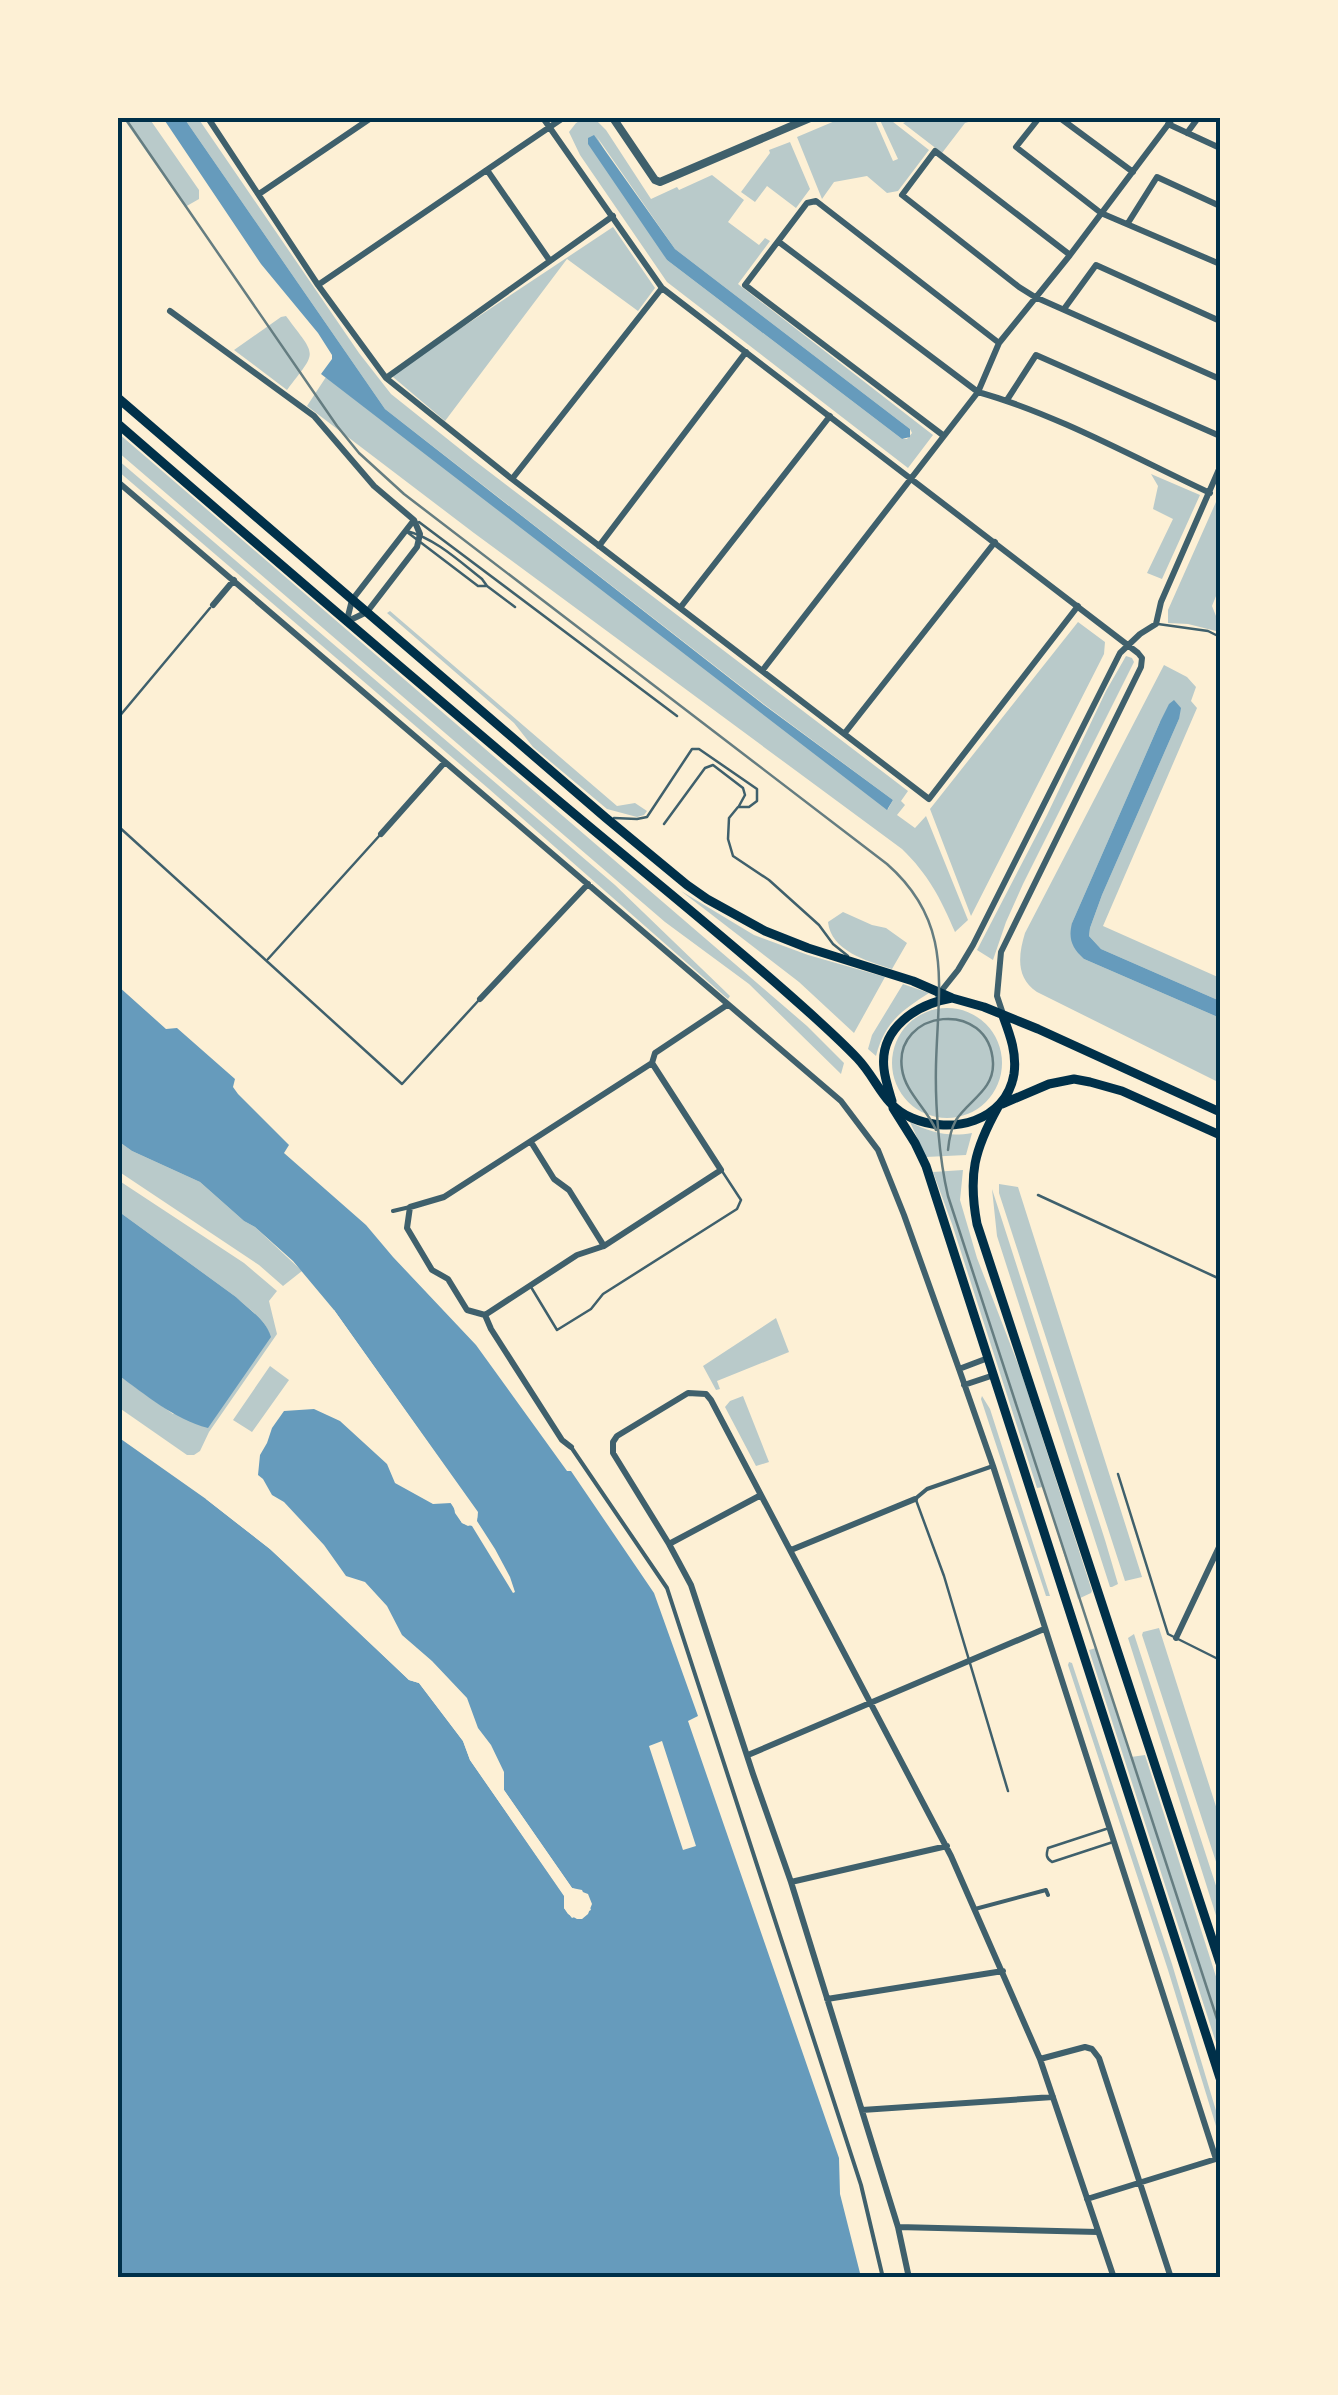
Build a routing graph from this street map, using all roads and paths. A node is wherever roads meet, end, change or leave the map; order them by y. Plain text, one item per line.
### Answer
1 (208, 118) edge
2 (371, 118) edge
3 (543, 118) edge
4 (563, 118) edge
5 (613, 118) edge
6 (810, 118) edge
7 (1039, 118) edge
8 (1060, 118) edge
9 (1198, 118) edge
10 (1170, 121) edge
11 (549, 127) junction
12 (1187, 134) junction
13 (1220, 148) edge
14 (487, 170) junction
15 (1132, 172) junction
16 (259, 194) junction
17 (1220, 206) edge
18 (1101, 212) junction
19 (612, 216) junction
20 (1128, 223) junction
21 (778, 242) junction
22 (1070, 255) junction
23 (550, 260) junction
24 (1220, 264) edge
25 (318, 285) junction
26 (662, 288) junction
27 (1036, 297) junction
28 (1064, 310) junction
29 (170, 311) dead end
30 (1220, 321) edge
31 (999, 343) junction
32 (746, 352) junction
33 (386, 378) junction
34 (1220, 378) edge
35 (978, 392) junction
36 (118, 398) edge
37 (1007, 400) junction
38 (830, 416) junction
39 (118, 424) edge
40 (944, 436) junction
41 (1220, 436) edge
42 (1220, 467) edge
43 (912, 477) junction
44 (512, 479) junction
45 (118, 482) edge
46 (1210, 492) junction
47 (414, 520) junction
48 (406, 530) junction
49 (419, 538) junction
50 (995, 542) junction
51 (599, 546) junction
52 (234, 580) junction
53 (352, 600) junction
54 (212, 606) joint
55 (1078, 606) junction
56 (515, 608) dead end
57 (680, 608) junction
58 (367, 612) junction
59 (346, 622) junction
60 (1156, 624) junction
61 (1220, 637) edge
62 (1128, 646) junction
63 (762, 671) junction
64 (677, 716) dead end
65 (118, 718) edge
66 (844, 734) junction
67 (445, 762) junction
68 (738, 807) junction
69 (606, 818) junction
70 (664, 824) dead end
71 (118, 826) edge
72 (381, 834) joint
73 (588, 884) junction
74 (268, 960) junction
75 (856, 963) junction
76 (951, 978) junction
77 (930, 987) junction
78 (940, 992) junction
79 (952, 998) junction
80 (480, 999) joint
81 (928, 1004) junction
82 (727, 1005) junction
83 (1004, 1016) junction
84 (652, 1063) junction
85 (1000, 1105) junction
86 (893, 1108) junction
87 (1220, 1112) edge
88 (1220, 1136) edge
89 (531, 1142) junction
90 (721, 1170) junction
91 (1038, 1195) dead end
92 (410, 1207) junction
93 (394, 1211) dead end
94 (604, 1246) junction
95 (1220, 1279) edge
96 (529, 1286) junction
97 (485, 1315) junction
98 (989, 1358) junction
99 (959, 1368) junction
100 (994, 1375) junction
101 (964, 1386) junction
102 (570, 1447) joint
103 (993, 1466) junction
104 (1118, 1474) dead end
105 (761, 1495) junction
106 (916, 1499) junction
107 (669, 1544) junction
108 (1220, 1545) edge
109 (790, 1550) junction
110 (1044, 1629) junction
111 (1172, 1636) junction
112 (1220, 1660) edge
113 (968, 1662) junction
114 (872, 1703) junction
115 (748, 1755) junction
116 (1008, 1791) dead end
117 (1110, 1828) junction
118 (1114, 1842) junction
119 (947, 1846) junction
120 (791, 1882) junction
121 (1048, 1895) dead end
122 (978, 1908) junction
123 (1220, 1963) edge
124 (1003, 1971) junction
125 (827, 1999) junction
126 (1040, 2059) junction
127 (1220, 2078) edge
128 (1053, 2098) junction
129 (862, 2110) junction
130 (1142, 2182) junction
131 (1087, 2199) junction
132 (898, 2226) junction
133 (1098, 2232) junction
134 (883, 2278) edge
135 (908, 2278) edge
136 (1114, 2278) edge
137 (1171, 2278) edge

1 - 16 street
2 - 16 street
3 - 11 street
4 - 11 street
5 - 6 street
7 - 18 street
8 - 15 street
9 - 12 street
10 - 12 street
10 - 15 street
11 - 14 street
11 - 19 street
12 - 13 street
14 - 23 street
14 - 25 street
15 - 18 street
16 - 25 street
17 - 20 street
18 - 20 street
18 - 22 street
19 - 23 street
19 - 26 street
20 - 24 street
21 - 31 street
21 - 35 street
21 - 40 street
22 - 27 street
22 - 27 street
23 - 33 street
25 - 33 street
26 - 32 street
26 - 44 street
27 - 28 street
27 - 31 street
28 - 30 street
28 - 34 street
29 - 47 street
31 - 35 street
32 - 38 street
32 - 51 street
33 - 44 street
35 - 37 street
35 - 40 street
36 - 53 main road
37 - 41 street
37 - 46 street
38 - 43 street
38 - 57 street
39 - 59 main road
40 - 43 street
42 - 46 street
43 - 50 street
43 - 63 street
44 - 51 street
45 - 52 street
46 - 60 street
47 - 48 street
47 - 49 street
47 - 64 lane
48 - 49 lane
48 - 53 street
49 - 56 lane
49 - 58 street
50 - 55 street
50 - 66 street
51 - 57 street
52 - 54 street
52 - 67 street
53 - 58 main road
53 - 59 street
54 - 65 lane
55 - 62 street
55 - 66 street
57 - 63 street
58 - 59 street
58 - 69 main road
59 - 86 main road
60 - 61 lane
60 - 62 street
62 - 76 street
62 - 83 street
63 - 66 street
67 - 72 street
67 - 73 street
68 - 69 lane
68 - 70 lane
68 - 75 lane
69 - 75 main road
71 - 74 lane
72 - 74 lane
73 - 80 street
73 - 82 street
74 - 80 lane
75 - 77 main road
76 - 77 street
76 - 78 street
77 - 78 main road
78 - 79 main road
78 - 81 street
79 - 81 main road
79 - 83 main road
81 - 86 main road
82 - 84 street
82 - 99 street
83 - 85 main road
83 - 87 main road
84 - 89 street
84 - 90 street
85 - 86 main road
85 - 88 main road
85 - 123 main road
86 - 98 main road
89 - 92 street
89 - 94 street
90 - 94 street
90 - 96 lane
91 - 95 lane
92 - 93 street
92 - 97 street
94 - 96 street
96 - 97 street
97 - 102 street
98 - 99 street
98 - 100 main road
99 - 101 street
100 - 101 street
100 - 127 main road
101 - 103 street
102 - 134 street
103 - 106 street
103 - 110 street
104 - 111 lane
105 - 107 street
105 - 107 street
105 - 109 street
106 - 109 street
106 - 113 lane
107 - 115 street
108 - 111 street
109 - 114 street
110 - 113 street
110 - 117 street
111 - 112 lane
113 - 114 street
113 - 116 lane
114 - 115 street
114 - 119 street
115 - 120 street
117 - 118 street
117 - 118 lane
118 - 130 street
119 - 120 street
119 - 122 street
120 - 125 street
121 - 122 street
122 - 124 street
124 - 125 street
124 - 126 street
125 - 129 street
126 - 128 street
126 - 130 street
128 - 129 street
128 - 131 street
129 - 132 street
130 - 131 street
130 - 137 street
131 - 133 street
132 - 133 street
132 - 135 street
133 - 136 street

